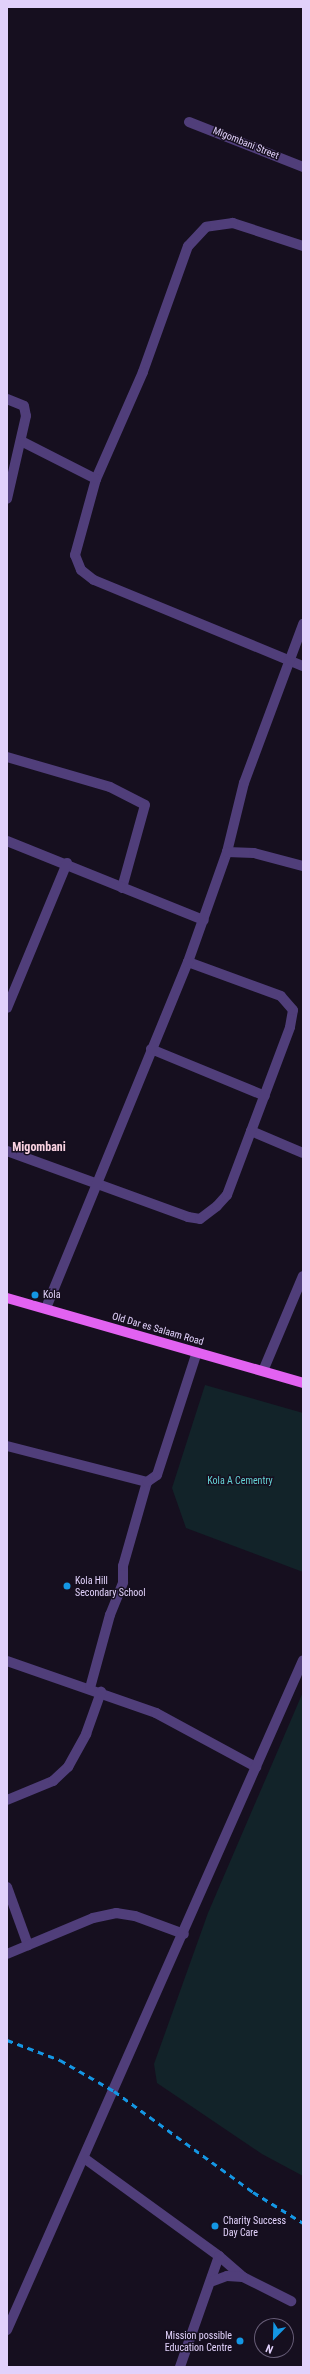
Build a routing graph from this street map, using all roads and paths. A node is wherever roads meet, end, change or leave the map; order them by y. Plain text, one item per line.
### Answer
1 (189, 122) dead end
2 (303, 167) edge
3 (303, 246) edge
4 (7, 399) edge
5 (23, 442) junction
6 (96, 479) junction
7 (7, 499) edge
8 (303, 624) edge
9 (288, 660) junction
10 (303, 666) edge
11 (7, 757) edge
12 (7, 841) edge
13 (227, 852) junction
14 (67, 863) junction
15 (303, 866) edge
16 (122, 888) junction
17 (204, 920) junction
18 (188, 962) junction
19 (7, 1008) edge
20 (151, 1049) junction
21 (264, 1096) junction
22 (251, 1131) junction
23 (7, 1151) edge
24 (303, 1153) edge
25 (96, 1186) junction
26 (303, 1276) edge
27 (7, 1298) edge
28 (46, 1308) junction
29 (197, 1352) junction
30 (263, 1371) junction
31 (303, 1383) edge
32 (7, 1446) edge
33 (147, 1482) junction
34 (303, 1660) edge
35 (7, 1662) edge
36 (90, 1688) junction
37 (101, 1692) junction
38 (256, 1767) junction
39 (7, 1800) edge
40 (7, 1886) edge
41 (184, 1934) junction
42 (28, 1945) junction
43 (7, 1954) edge
44 (84, 2158) junction
45 (219, 2256) junction
46 (243, 2277) junction
47 (213, 2281) junction
48 (291, 2301) dead end
49 (7, 2330) edge
50 (180, 2367) edge

1 - 2 street, Migombani Street
3 - 6 street
4 - 5 street
5 - 6 street
5 - 7 street
6 - 9 street
8 - 9 street
9 - 10 street
9 - 13 street
11 - 16 street
12 - 14 street
13 - 15 street
13 - 17 street
14 - 16 street
14 - 19 street
16 - 17 street
17 - 18 street
18 - 20 street
18 - 21 street
20 - 21 street
20 - 25 street
21 - 22 street
22 - 24 street
22 - 25 street
23 - 25 street
25 - 28 street
26 - 30 street
27 - 28 main road, Old Dar es Salaam Road
28 - 29 main road, Old Dar es Salaam Road
29 - 30 main road, Old Dar es Salaam Road
29 - 33 street
30 - 31 main road, Old Dar es Salaam Road
32 - 33 street
33 - 36 street
34 - 38 street
35 - 36 street
36 - 37 street
37 - 38 street
37 - 39 street
38 - 41 street
40 - 42 street
41 - 42 street
41 - 44 street
42 - 43 street
44 - 45 street
44 - 49 street
45 - 46 street
45 - 47 street
46 - 47 street
46 - 48 street
47 - 50 street

